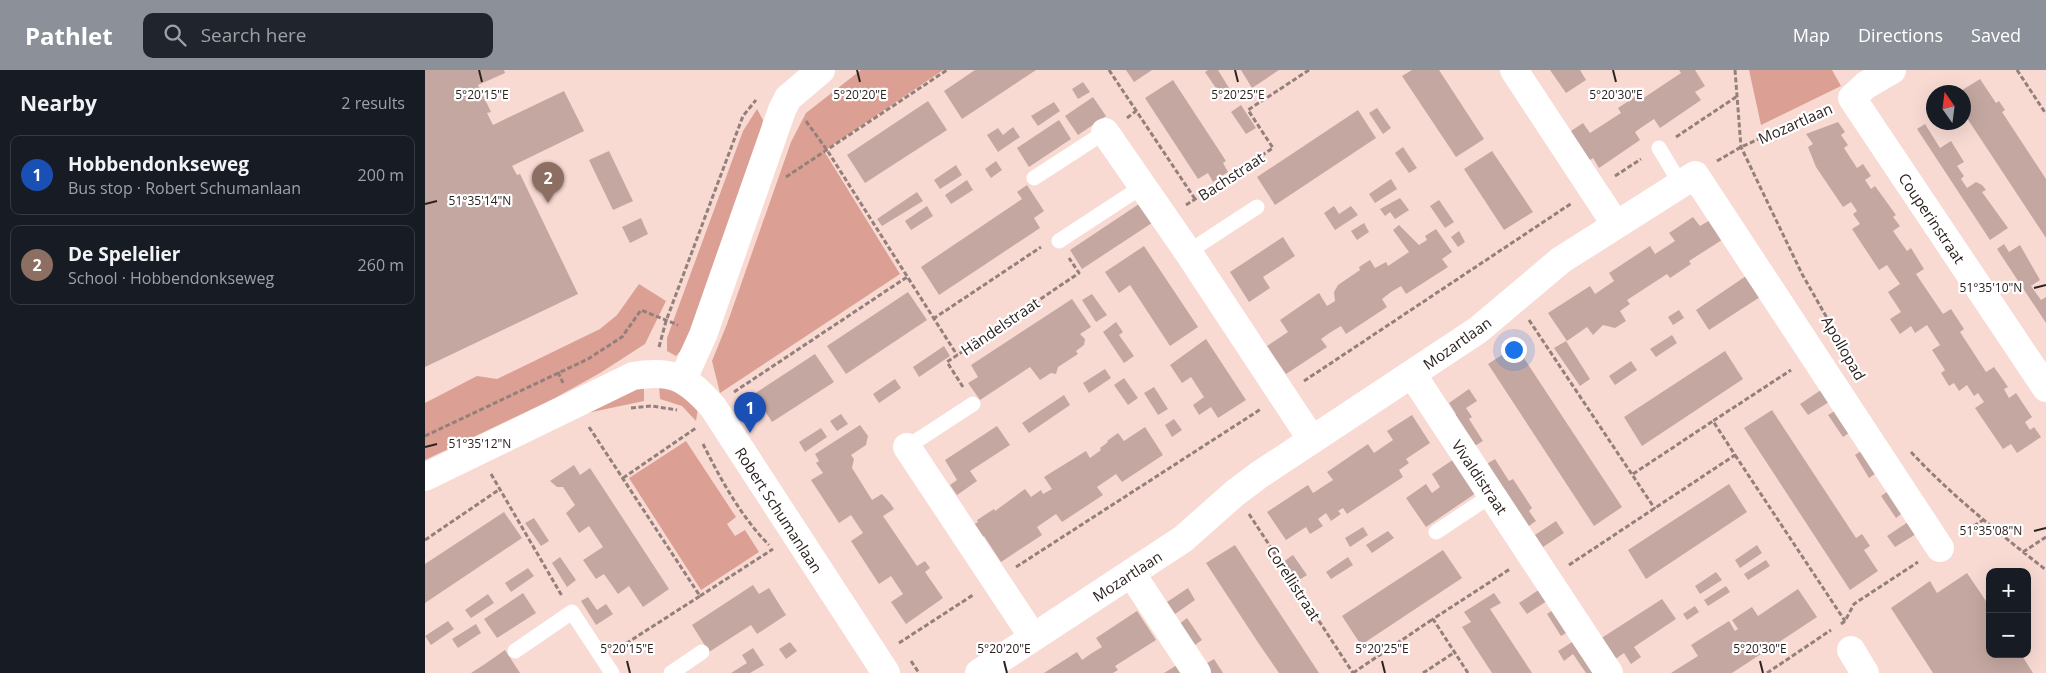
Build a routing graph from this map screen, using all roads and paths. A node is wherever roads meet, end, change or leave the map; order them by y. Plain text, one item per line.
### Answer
1 (821, 70) edge
2 (947, 70) edge
3 (1109, 70) edge
4 (1309, 70) edge
5 (1514, 70) edge
6 (1735, 70) edge
7 (1892, 70) edge
8 (2017, 70) edge
9 (760, 95) dead end
10 (1736, 97) junction
11 (789, 98) junction
12 (1852, 98) junction
13 (2046, 114) edge
14 (1105, 132) joint
15 (1741, 147) junction
16 (1659, 148) junction
17 (827, 150) junction
18 (1034, 178) dead end
19 (1688, 179) junction
20 (1143, 186) junction
21 (755, 187) junction
22 (1593, 190) junction
23 (1195, 199) junction
24 (1257, 207) dead end
25 (1165, 218) junction
26 (1616, 225) junction
27 (1059, 241) junction
28 (1188, 252) junction
29 (907, 277) junction
30 (1515, 299) junction
31 (933, 319) junction
32 (666, 321) junction
33 (703, 335) junction
34 (957, 355) junction
35 (1814, 355) junction
36 (1849, 357) dead end
37 (558, 372) junction
38 (653, 373) junction
39 (1412, 374) junction
40 (683, 378) junction
41 (2046, 388) edge
42 (1283, 395) junction
43 (973, 404) joint
44 (575, 406) junction
45 (713, 407) junction
46 (1713, 421) junction
47 (425, 436) edge
48 (1312, 440) junction
49 (907, 447) joint
50 (1910, 451) dead end
51 (478, 452) junction
52 (1735, 455) junction
53 (1633, 474) junction
54 (425, 477) edge
55 (623, 478) junction
56 (500, 489) junction
57 (1235, 492) junction
58 (1492, 495) junction
59 (1655, 509) junction
60 (1983, 520) junction
61 (1436, 532) dead end
62 (2046, 537) edge
63 (425, 540) edge
64 (1941, 548) junction
65 (774, 549) dead end
66 (2023, 552) junction
67 (1531, 554) junction
68 (2046, 570) edge
69 (1131, 574) junction
70 (1547, 579) junction
71 (995, 581) junction
72 (700, 596) junction
73 (572, 612) junction
74 (1433, 620) junction
75 (1845, 621) junction
76 (1033, 637) junction
77 (899, 643) dead end
78 (1851, 650) dead end
79 (515, 651) dead end
80 (702, 652) dead end
81 (1455, 652) junction
82 (602, 658) junction
83 (612, 673) edge
84 (671, 673) edge
85 (887, 673) edge
86 (979, 673) edge
87 (1197, 673) edge
88 (1353, 673) edge
89 (1423, 673) edge
90 (1468, 673) edge
91 (1609, 673) edge
92 (1767, 673) edge
93 (1865, 673) edge

1 - 11 street
2 - 17 path
3 - 23 path
4 - 23 path, Bachstraat
5 - 22 street
6 - 10 path, Apollopad
7 - 12 street
8 - 13 path
9 - 32 path
10 - 15 path, Apollopad
10 - 16 path
11 - 17 path
11 - 21 street
12 - 15 path, Mozartlaan
12 - 41 street, Couperinstraat
14 - 18 lane
14 - 20 street
15 - 19 path, Mozartlaan
15 - 36 path, Apollopad
16 - 19 lane
16 - 22 path
17 - 21 path
17 - 29 path
19 - 26 street, Mozartlaan
19 - 35 street, Apollopad
20 - 25 street
20 - 27 lane
21 - 33 street
22 - 26 street
22 - 42 path
23 - 25 path, Bachstraat
24 - 28 lane
25 - 28 street
26 - 30 street, Mozartlaan
27 - 31 path
27 - 34 path, Händelstraat
28 - 42 street
29 - 31 path
29 - 45 path
30 - 39 street, Mozartlaan
30 - 53 path
31 - 34 path
32 - 33 path
32 - 37 path
32 - 38 path
33 - 40 street
34 - 43 path, Händelstraat
35 - 46 path
35 - 64 street, Apollopad
37 - 44 path
37 - 47 path
38 - 40 street
38 - 44 street
39 - 48 street, Mozartlaan
39 - 58 street, Vivaldistraat
40 - 45 street, Robert Schumanlaan
42 - 48 street
42 - 71 path
43 - 49 lane
44 - 51 street
44 - 55 path
45 - 55 path
45 - 85 street, Robert Schumanlaan
46 - 52 path
46 - 53 path
48 - 57 street, Mozartlaan
49 - 71 street
50 - 60 path
51 - 54 street
51 - 56 path
52 - 59 path
52 - 75 path
53 - 59 path
55 - 72 path
56 - 63 path
56 - 73 path
57 - 69 street, Mozartlaan
57 - 88 path, Corellistraat
58 - 61 lane
58 - 67 street, Vivaldistraat
59 - 70 path
60 - 64 path
60 - 66 path
62 - 66 path
64 - 75 path
65 - 72 path
66 - 68 path
67 - 70 street, Vivaldistraat
67 - 74 path, Corellistraat
69 - 76 street, Mozartlaan
69 - 87 street
70 - 91 street, Vivaldistraat
71 - 76 street
71 - 77 path
72 - 82 path
73 - 79 lane
73 - 82 lane
74 - 81 path
74 - 88 path, Corellistraat
75 - 92 path
76 - 86 street, Mozartlaan
78 - 93 street
80 - 84 lane
81 - 89 path
81 - 90 path
82 - 83 lane

